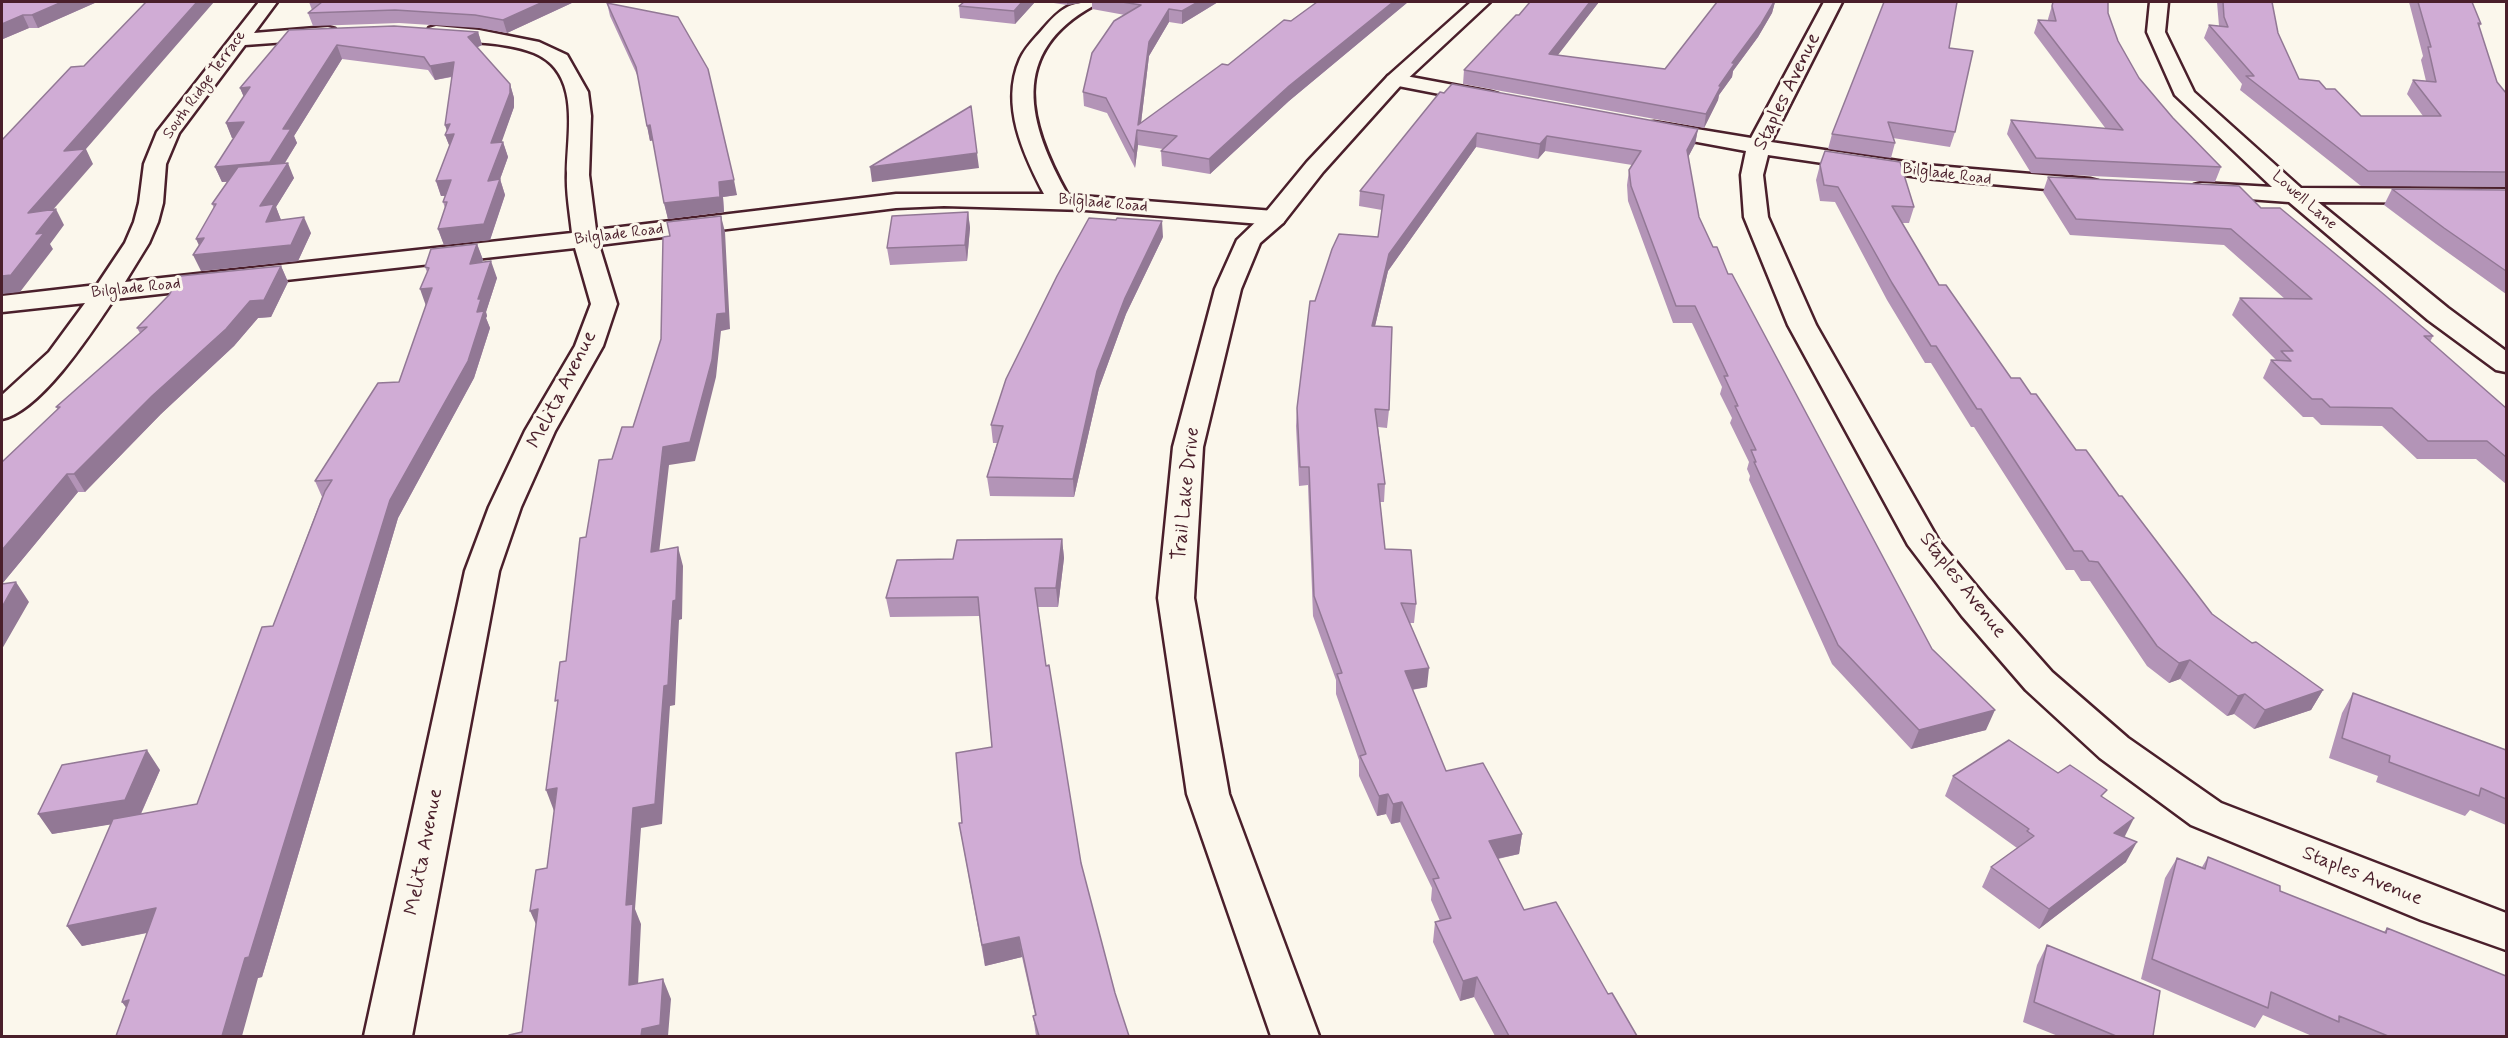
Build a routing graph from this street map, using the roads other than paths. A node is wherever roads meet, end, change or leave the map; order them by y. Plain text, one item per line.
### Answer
1 (267, 2) edge
2 (1087, 2) edge
3 (1481, 2) edge
4 (1833, 2) edge
5 (2159, 2) edge
6 (354, 32) edge
7 (409, 32) edge
8 (238, 40) junction
9 (1395, 80) junction
10 (1513, 102) edge
11 (1630, 123) edge
12 (1758, 147) junction
13 (2110, 186) edge
14 (2178, 189) edge
15 (2295, 195) junction
16 (2506, 196) edge
17 (1059, 200) junction
18 (1274, 218) junction
19 (585, 239) junction
20 (106, 292) junction
21 (2, 304) edge
22 (2506, 364) edge
23 (2, 410) edge
24 (2506, 932) edge
25 (388, 1036) edge
26 (1295, 1036) edge

1 - 8 street, South Ridge Terrace
2 - 17 street
3 - 9 street, Trail Lake Drive
4 - 12 street, Staples Avenue
5 - 15 street, Lowell Lane
6 - 8 street
7 - 19 street, Melita Avenue
8 - 20 street, South Ridge Terrace
9 - 10 street
9 - 18 street, Trail Lake Drive
11 - 12 street, Bilglade Road
12 - 13 street, Bilglade Road
12 - 24 street, Staples Avenue
14 - 15 street
15 - 16 street
15 - 22 street, Lowell Lane
17 - 18 street, Bilglade Road
17 - 19 street, Bilglade Road
18 - 26 street, Trail Lake Drive
19 - 20 street, Bilglade Road
19 - 25 street, Melita Avenue
20 - 21 street, Bilglade Road
20 - 23 street, South Ridge Terrace

